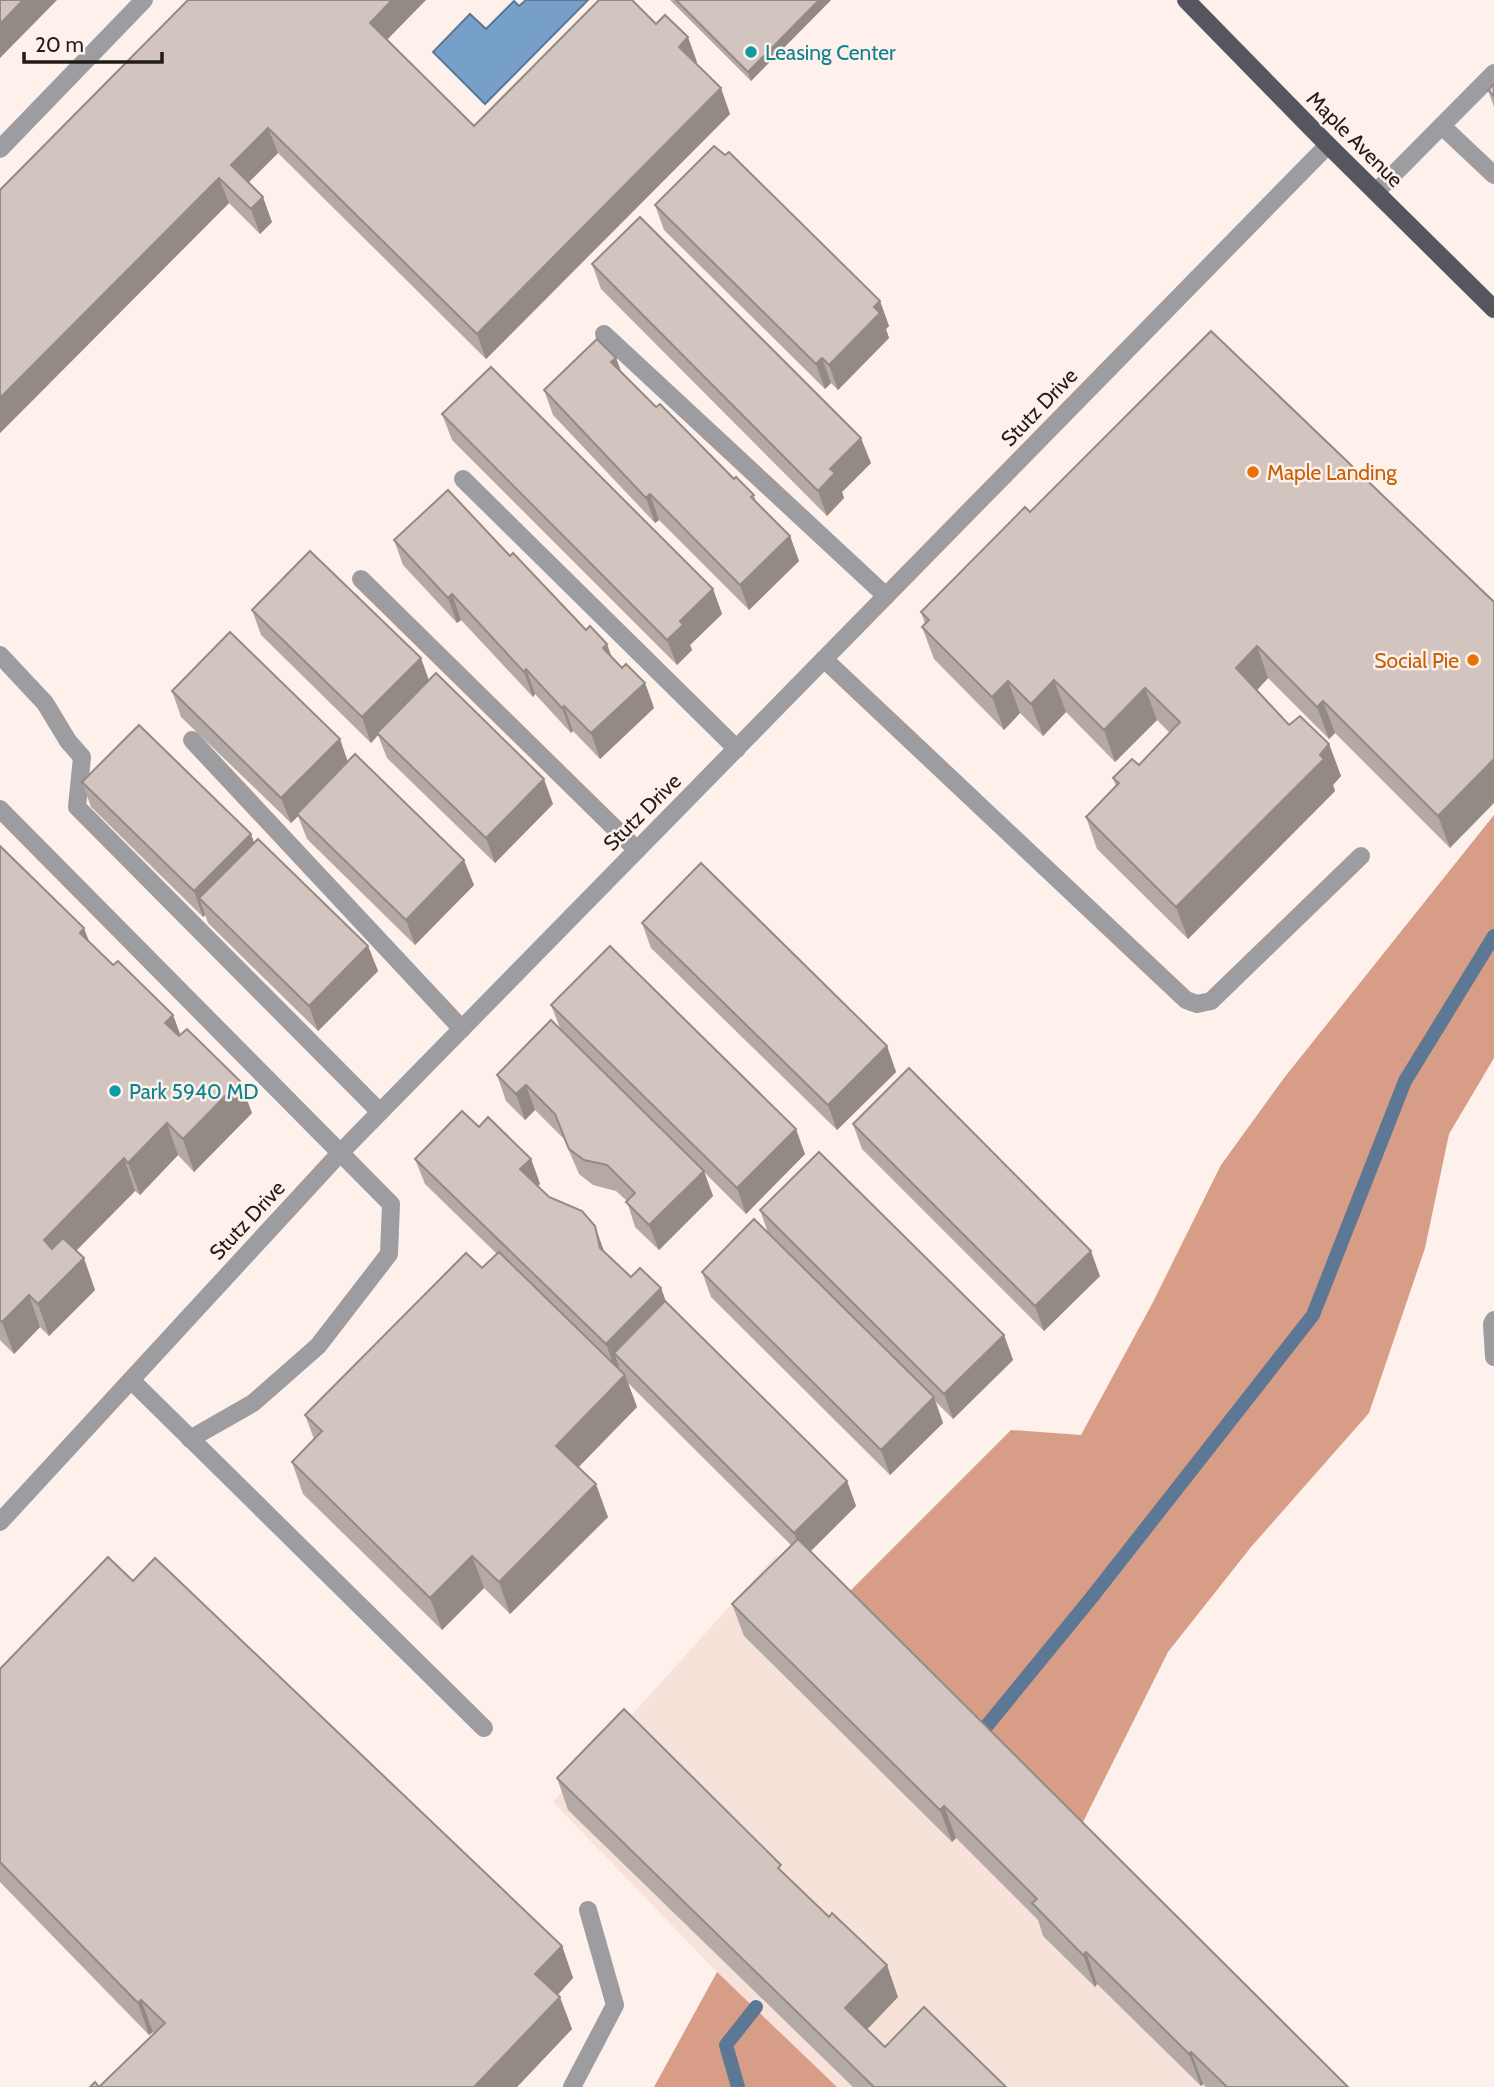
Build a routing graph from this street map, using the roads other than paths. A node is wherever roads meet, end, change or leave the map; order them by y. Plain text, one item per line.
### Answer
1 (144, 0) edge
2 (1185, 0) edge
3 (1494, 73) edge
4 (1442, 126) junction
5 (1328, 145) junction
6 (0, 149) edge
7 (1494, 175) edge
8 (1376, 192) junction
9 (1494, 309) edge
10 (604, 334) dead end
11 (463, 479) dead end
12 (361, 579) dead end
13 (886, 596) junction
14 (0, 655) edge
15 (824, 659) junction
16 (192, 740) edge
17 (737, 749) junction
18 (0, 809) edge
19 (637, 850) junction
20 (1361, 856) dead end
21 (462, 1029) junction
22 (380, 1112) junction
23 (341, 1152) junction
24 (1494, 1320) edge
25 (1494, 1357) edge
26 (131, 1380) junction
27 (190, 1439) junction
28 (0, 1522) edge
29 (484, 1728) dead end
30 (588, 1910) dead end
31 (572, 2087) edge

1 - 6 street
2 - 5 main road, Maple Avenue
3 - 4 street
4 - 7 street
4 - 8 street
5 - 8 main road, Maple Avenue
5 - 13 street, Stutz Drive
8 - 9 main road, Maple Avenue
10 - 13 street
11 - 17 street
12 - 19 street
13 - 15 street, Stutz Drive
14 - 22 street
15 - 17 street, Stutz Drive
15 - 20 street
16 - 21 street
17 - 19 street, Stutz Drive
18 - 23 street
19 - 21 street, Stutz Drive
21 - 22 street, Stutz Drive
22 - 23 street, Stutz Drive
23 - 26 street, Stutz Drive
23 - 27 street
24 - 25 street
26 - 27 street
26 - 28 street, Stutz Drive
27 - 29 street
30 - 31 street

